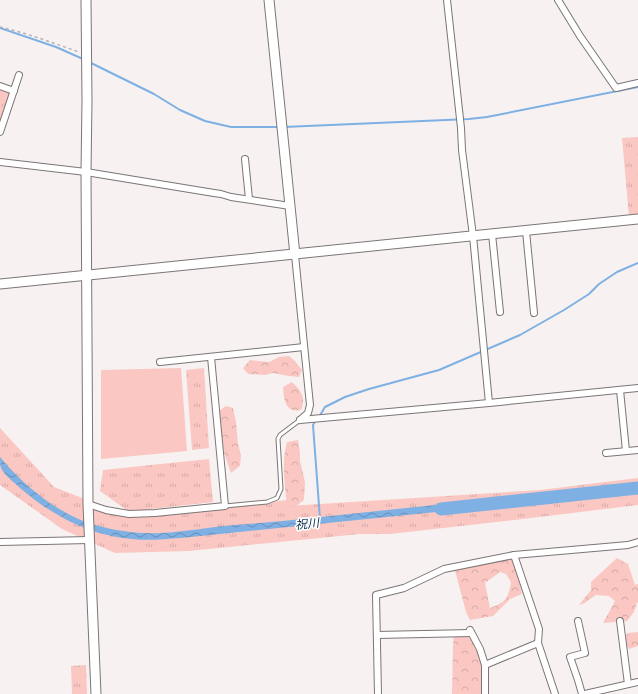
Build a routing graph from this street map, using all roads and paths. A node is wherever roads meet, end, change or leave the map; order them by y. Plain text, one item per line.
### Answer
1 (86, 0) edge
2 (269, 0) edge
3 (447, 0) edge
4 (558, 0) edge
5 (0, 27) edge
6 (87, 55) junction
7 (19, 75) dead end
8 (638, 82) edge
9 (0, 86) edge
10 (14, 91) junction
11 (0, 132) edge
12 (245, 159) dead end
13 (0, 162) edge
14 (86, 172) junction
15 (248, 200) junction
16 (290, 206) junction
17 (638, 219) edge
18 (526, 231) junction
19 (492, 234) junction
20 (473, 236) junction
21 (295, 254) junction
22 (86, 276) junction
23 (0, 284) edge
24 (500, 312) dead end
25 (534, 313) dead end
26 (304, 347) junction
27 (211, 357) junction
28 (160, 362) dead end
29 (638, 388) edge
30 (620, 390) junction
31 (489, 403) junction
32 (300, 420) junction
33 (638, 450) edge
34 (626, 451) junction
35 (606, 453) dead end
36 (225, 506) junction
37 (88, 508) junction
38 (89, 540) junction
39 (0, 542) edge
40 (638, 542) edge
41 (514, 555) junction
42 (578, 621) dead end
43 (620, 621) dead end
44 (377, 635) junction
45 (538, 643) junction
46 (485, 665) junction
47 (638, 682) edge
48 (628, 684) junction
49 (96, 694) edge
50 (378, 694) edge
51 (485, 694) edge
52 (556, 694) edge
53 (584, 694) edge

1 - 6 street
2 - 16 street
3 - 20 street
4 - 8 street
5 - 6 path
6 - 14 street
7 - 10 street
9 - 10 street
10 - 11 street
12 - 15 street
13 - 14 street
14 - 15 street
14 - 22 street
15 - 16 street
16 - 21 street
17 - 18 street
18 - 19 street
18 - 25 street
19 - 20 street
19 - 24 street
20 - 21 street
20 - 31 street
21 - 22 street
21 - 26 street
22 - 23 street
22 - 37 street
26 - 27 street
26 - 32 street
27 - 28 street
27 - 36 street
29 - 30 street
30 - 31 street
30 - 34 street
31 - 32 street
32 - 36 lane
33 - 34 street
34 - 35 street
36 - 37 street
37 - 38 street
38 - 39 street
38 - 49 street
40 - 41 street
41 - 44 street
41 - 45 street
42 - 53 street
43 - 48 street
44 - 46 street
44 - 50 street
45 - 46 street
45 - 52 street
46 - 51 street
47 - 48 street
48 - 53 street

